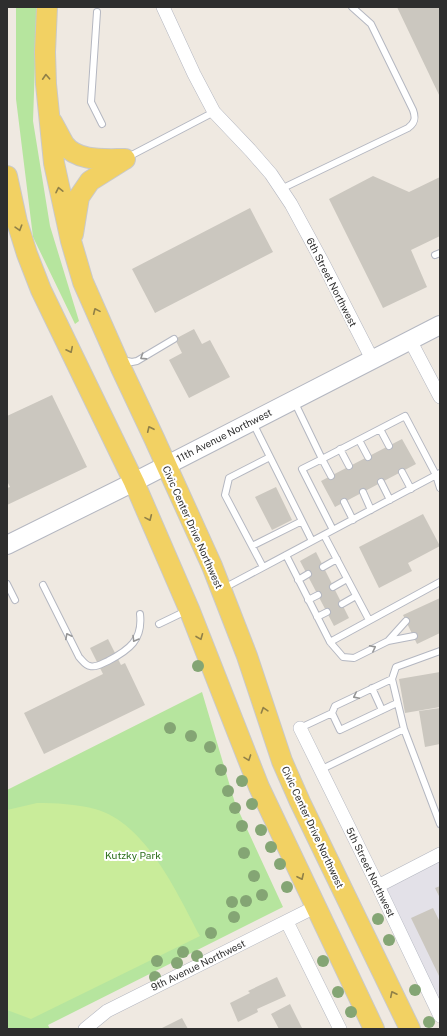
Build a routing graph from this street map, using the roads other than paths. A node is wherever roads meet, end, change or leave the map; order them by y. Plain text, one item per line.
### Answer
1 (47, 7) edge
2 (163, 7) edge
3 (352, 7) edge
4 (97, 12) dead end
5 (214, 112) junction
6 (49, 116) junction
7 (102, 124) dead end
8 (125, 159) junction
9 (7, 176) edge
10 (281, 189) junction
11 (71, 241) junction
12 (440, 325) edge
13 (174, 339) dead end
14 (410, 340) junction
15 (114, 351) junction
16 (372, 359) junction
17 (438, 390) edge
18 (293, 400) junction
19 (252, 420) junction
20 (380, 429) junction
21 (359, 440) junction
22 (389, 446) dead end
23 (340, 449) junction
24 (368, 456) dead end
25 (270, 457) junction
26 (322, 459) junction
27 (166, 464) junction
28 (349, 466) dead end
29 (402, 472) dead end
30 (438, 474) edge
31 (331, 476) dead end
32 (134, 482) junction
33 (381, 482) dead end
34 (440, 488) edge
35 (411, 489) junction
36 (363, 492) dead end
37 (390, 500) junction
38 (344, 502) dead end
39 (371, 510) junction
40 (353, 520) junction
41 (302, 521) junction
42 (333, 530) junction
43 (324, 535) junction
44 (312, 541) junction
45 (7, 545) edge
46 (252, 546) junction
47 (286, 555) junction
48 (337, 559) junction
49 (323, 566) dead end
50 (263, 568) junction
51 (308, 574) dead end
52 (347, 579) junction
53 (298, 580) junction
54 (440, 582) edge
55 (7, 584) edge
56 (43, 586) dead end
57 (333, 587) dead end
58 (221, 590) junction
59 (318, 595) dead end
60 (356, 596) junction
61 (15, 600) dead end
62 (308, 600) junction
63 (342, 604) dead end
64 (189, 609) junction
65 (327, 612) dead end
66 (140, 614) dead end
67 (317, 617) junction
68 (369, 620) junction
69 (406, 621) dead end
70 (159, 624) dead end
71 (414, 636) dead end
72 (388, 641) junction
73 (330, 642) junction
74 (440, 651) edge
75 (392, 679) junction
76 (372, 688) junction
77 (397, 703) junction
78 (382, 710) junction
79 (332, 713) junction
80 (300, 728) joint
81 (404, 729) junction
82 (320, 770) junction
83 (440, 824) edge
84 (440, 854) edge
85 (378, 886) junction
86 (315, 907) junction
87 (287, 922) junction
88 (440, 1016) edge
89 (85, 1029) edge
90 (340, 1029) edge
91 (374, 1029) edge
92 (410, 1029) edge

6 -> 1 main road, Civic Center Drive Northwest
2 - 5 street, 6th Street Northwest
3 - 10 lane
4 - 7 lane
5 - 8 lane
5 - 10 street, 6th Street Northwest
6 - 8 main road
11 -> 6 main road, Civic Center Drive Northwest
8 - 11 main road
9 -> 32 main road
10 - 16 street, 6th Street Northwest
15 -> 11 main road, Civic Center Drive Northwest
12 - 14 main road, 11th Avenue Northwest
13 -> 15 lane
14 - 16 main road, 11th Avenue Northwest
14 - 17 street
27 -> 15 main road, Civic Center Drive Northwest
16 - 18 main road, 11th Avenue Northwest
18 - 19 main road, 11th Avenue Northwest
18 - 26 lane
19 - 25 lane
19 - 27 main road, 11th Avenue Northwest
20 - 21 lane
20 - 22 lane
20 - 30 lane
21 - 23 lane
21 - 24 lane
23 - 26 lane
23 - 28 lane
25 - 41 lane
25 - 46 lane
26 - 31 lane
26 - 42 lane
27 - 32 main road, 11th Avenue Northwest
27 - 58 main road, Civic Center Drive Northwest
29 - 35 lane
30 - 34 lane
30 - 35 lane
32 - 45 main road, 11th Avenue Northwest
32 -> 64 main road
33 - 37 lane
35 - 37 lane
36 - 39 lane
37 - 39 lane
38 - 40 lane
39 - 40 lane
40 - 42 lane
41 - 44 lane
41 - 46 lane
42 - 43 lane
43 - 44 lane
43 - 48 lane
44 - 47 lane
46 - 50 lane
47 - 50 lane
47 - 53 lane
48 - 49 lane
48 - 52 lane
50 - 58 lane
51 - 53 lane
52 - 57 lane
52 - 60 lane
53 - 62 lane
54 - 68 lane
55 - 61 lane
66 -> 56 lane
92 -> 58 main road, Civic Center Drive Northwest
59 - 62 lane
60 - 63 lane
60 - 68 lane
62 - 67 lane
64 - 70 lane
64 -> 86 main road
65 - 67 lane
67 - 73 lane
68 - 73 lane
69 - 72 lane
71 - 72 lane
73 -> 72 lane
74 - 75 lane
75 - 76 lane
75 - 77 lane
76 - 78 lane
76 -> 79 lane
77 - 78 lane
77 - 81 lane
78 - 79 lane
79 - 80 lane
80 - 82 street, 5th Street Northwest
81 - 82 lane
81 - 83 lane
82 - 85 street, 5th Street Northwest
84 - 85 street
85 - 88 street, 5th Street Northwest
86 - 87 street, 9th Avenue Northwest
86 - 91 main road
87 - 89 street, 9th Avenue Northwest
87 - 90 street

